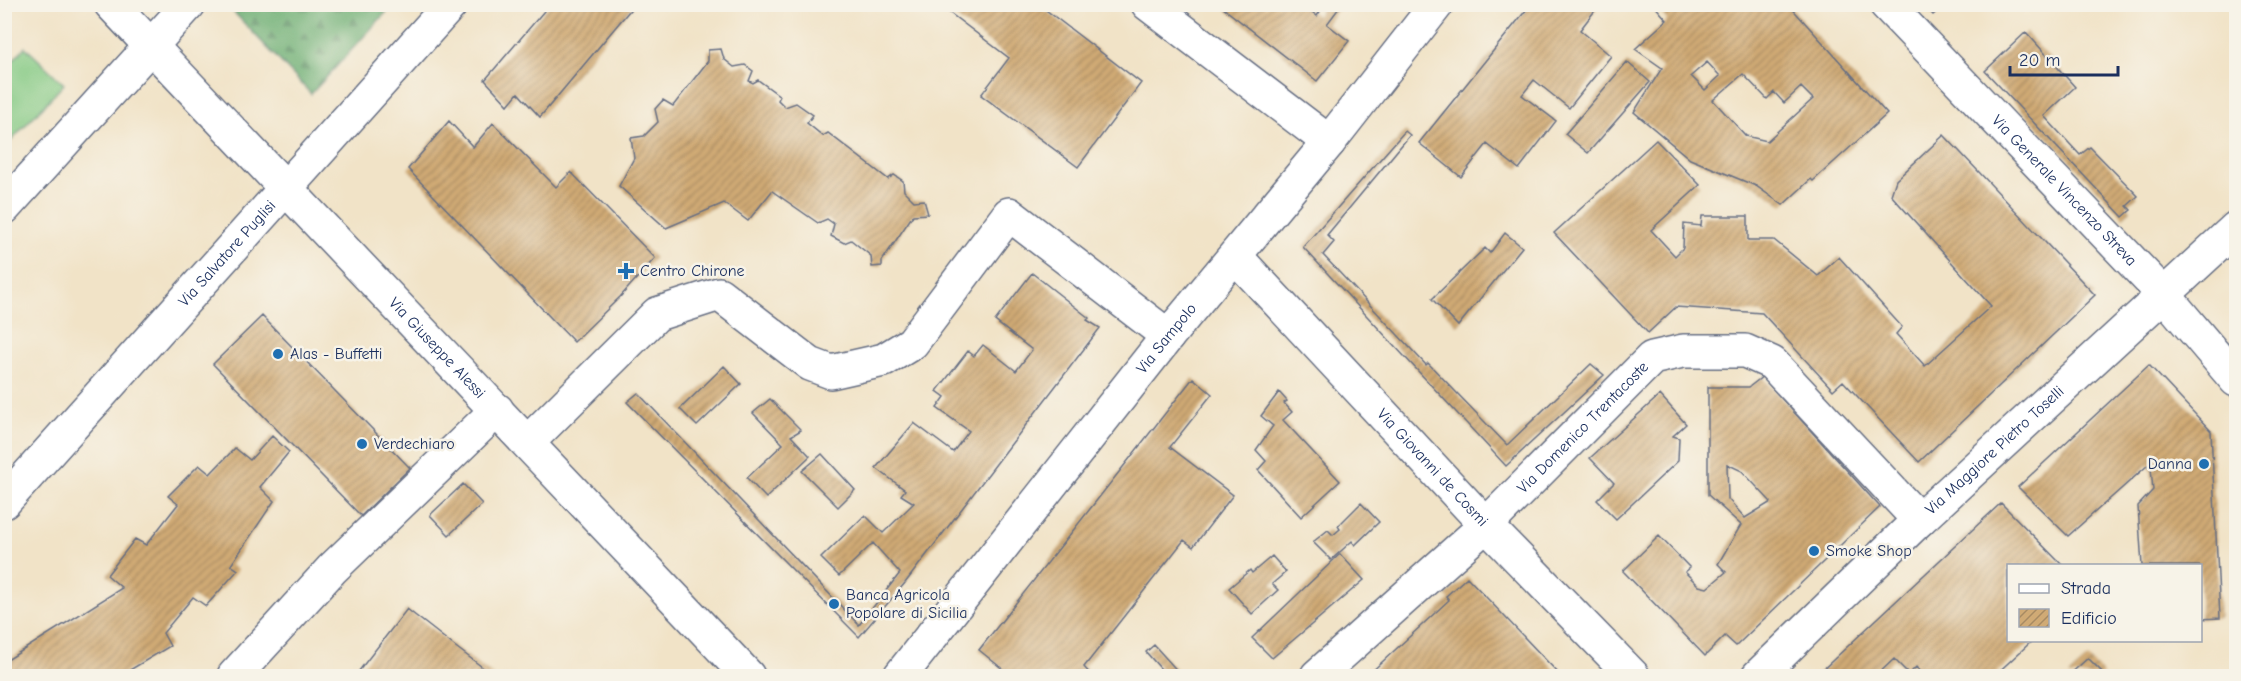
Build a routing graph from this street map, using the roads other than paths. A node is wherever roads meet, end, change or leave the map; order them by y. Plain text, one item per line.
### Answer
1 (189, 4) edge
2 (451, 4) edge
3 (1148, 4) edge
4 (1437, 4) edge
5 (1886, 4) edge
6 (119, 13) edge
7 (151, 46) junction
8 (1323, 137) junction
9 (286, 189) junction
10 (4, 208) edge
11 (2236, 228) edge
12 (1236, 257) junction
13 (2165, 296) junction
14 (1168, 336) junction
15 (2236, 380) edge
16 (497, 410) junction
17 (528, 442) junction
18 (4, 502) edge
19 (1919, 520) junction
20 (1486, 525) junction
21 (234, 676) edge
22 (748, 676) edge
23 (900, 676) edge
24 (1317, 676) edge
25 (1633, 676) edge
26 (1758, 676) edge

1 - 7 street
2 - 9 street, Via Salvatore Puglisi
3 - 8 street
4 - 8 street, Via Sampolo
5 - 13 street, Via Generale Vincenzo Streva
6 - 7 street, Via Giuseppe Alessi
7 - 9 street, Via Giuseppe Alessi
7 - 10 street
8 - 12 street, Via Sampolo
9 - 16 street, Via Giuseppe Alessi
9 - 18 street, Via Salvatore Puglisi
11 - 13 street, Via Maggiore Pietro Toselli
12 - 14 street, Via Sampolo
12 - 20 street, Via Giovanni de Cosmi
13 - 15 street, Via Generale Vincenzo Streva
13 - 19 street, Via Maggiore Pietro Toselli
14 - 17 street
14 - 23 street, Via Sampolo
16 - 17 street, Via Giuseppe Alessi
16 - 21 street
17 - 22 street, Via Giuseppe Alessi
19 - 20 street, Via Domenico Trentacoste
19 - 26 street, Via Maggiore Pietro Toselli
20 - 24 street, Via Domenico Trentacoste
20 - 25 street, Via Giovanni de Cosmi

